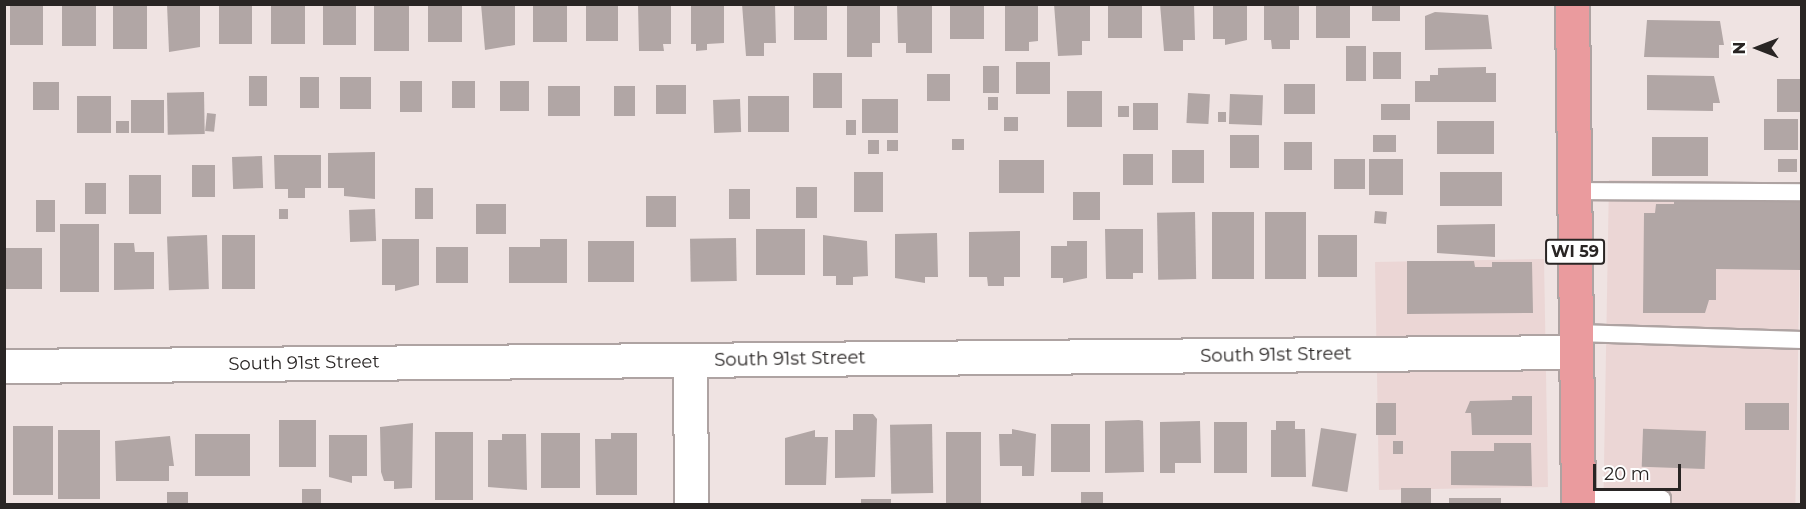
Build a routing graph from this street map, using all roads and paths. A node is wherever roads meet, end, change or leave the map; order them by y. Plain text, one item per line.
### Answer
1 (1572, 4) edge
2 (1574, 191) junction
3 (1802, 192) edge
4 (1802, 340) edge
5 (1576, 342) junction
6 (690, 360) junction
7 (4, 366) edge
8 (1578, 502) edge
9 (691, 504) edge
10 (1662, 504) edge

1 - 2 main road, WI 59
2 - 3 lane
2 - 5 main road, WI 59
4 - 5 lane
5 - 6 street, South 91st Street
5 - 8 main road, WI 59
6 - 7 street, South 91st Street
6 - 9 street
8 - 10 lane

